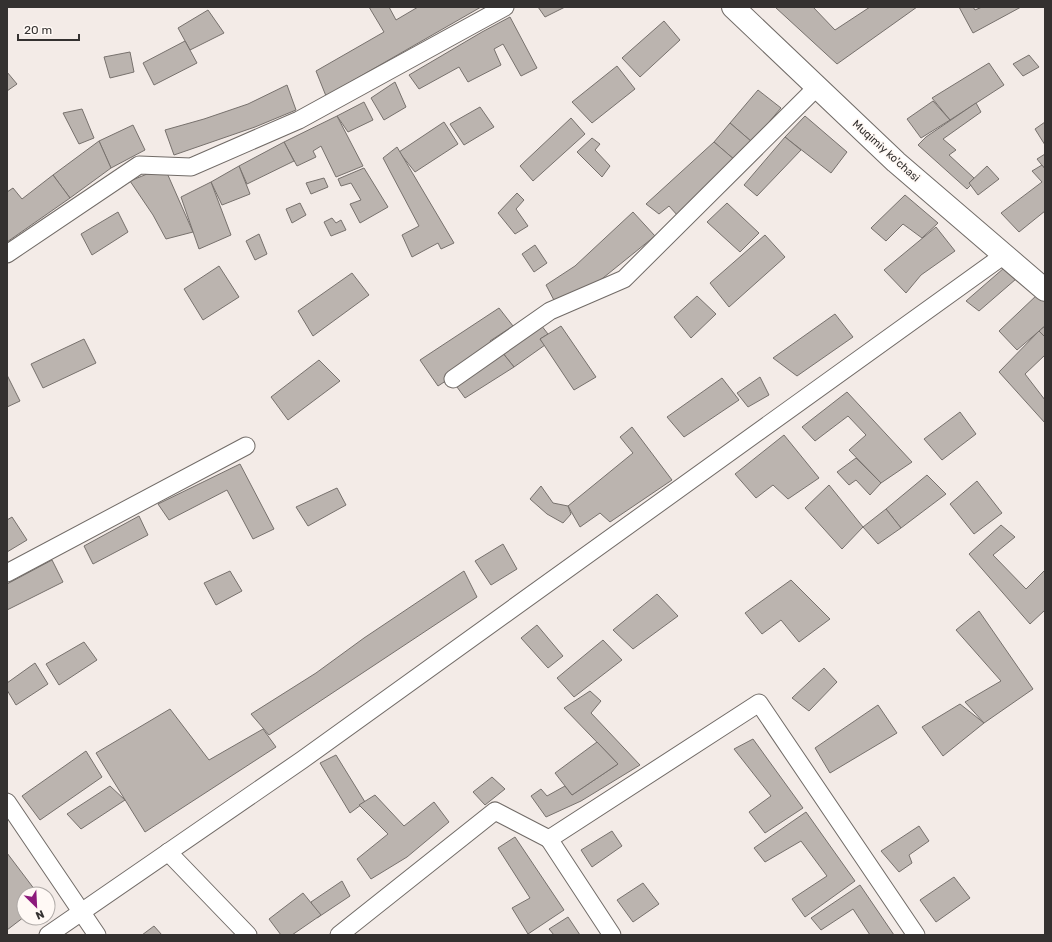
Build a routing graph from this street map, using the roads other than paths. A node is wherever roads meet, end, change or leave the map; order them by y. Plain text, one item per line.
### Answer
1 (505, 7) edge
2 (733, 7) edge
3 (817, 87) junction
4 (7, 254) edge
5 (1004, 255) junction
6 (1045, 290) edge
7 (453, 379) dead end
8 (246, 446) dead end
9 (7, 573) edge
10 (7, 802) edge
11 (549, 839) junction
12 (168, 852) junction
13 (81, 912) junction
14 (48, 935) edge
15 (97, 935) edge
16 (248, 935) edge
17 (339, 935) edge
18 (612, 935) edge
19 (916, 935) edge

1 - 4 street
2 - 3 street, Muqimiy ko'chasi
3 - 5 street, Muqimiy ko'chasi
3 - 7 street
5 - 6 street, Muqimiy ko'chasi
5 - 12 street
8 - 9 street
10 - 13 street
11 - 17 street
11 - 18 street
11 - 19 street
12 - 13 street
12 - 16 street
13 - 14 street
13 - 15 street

